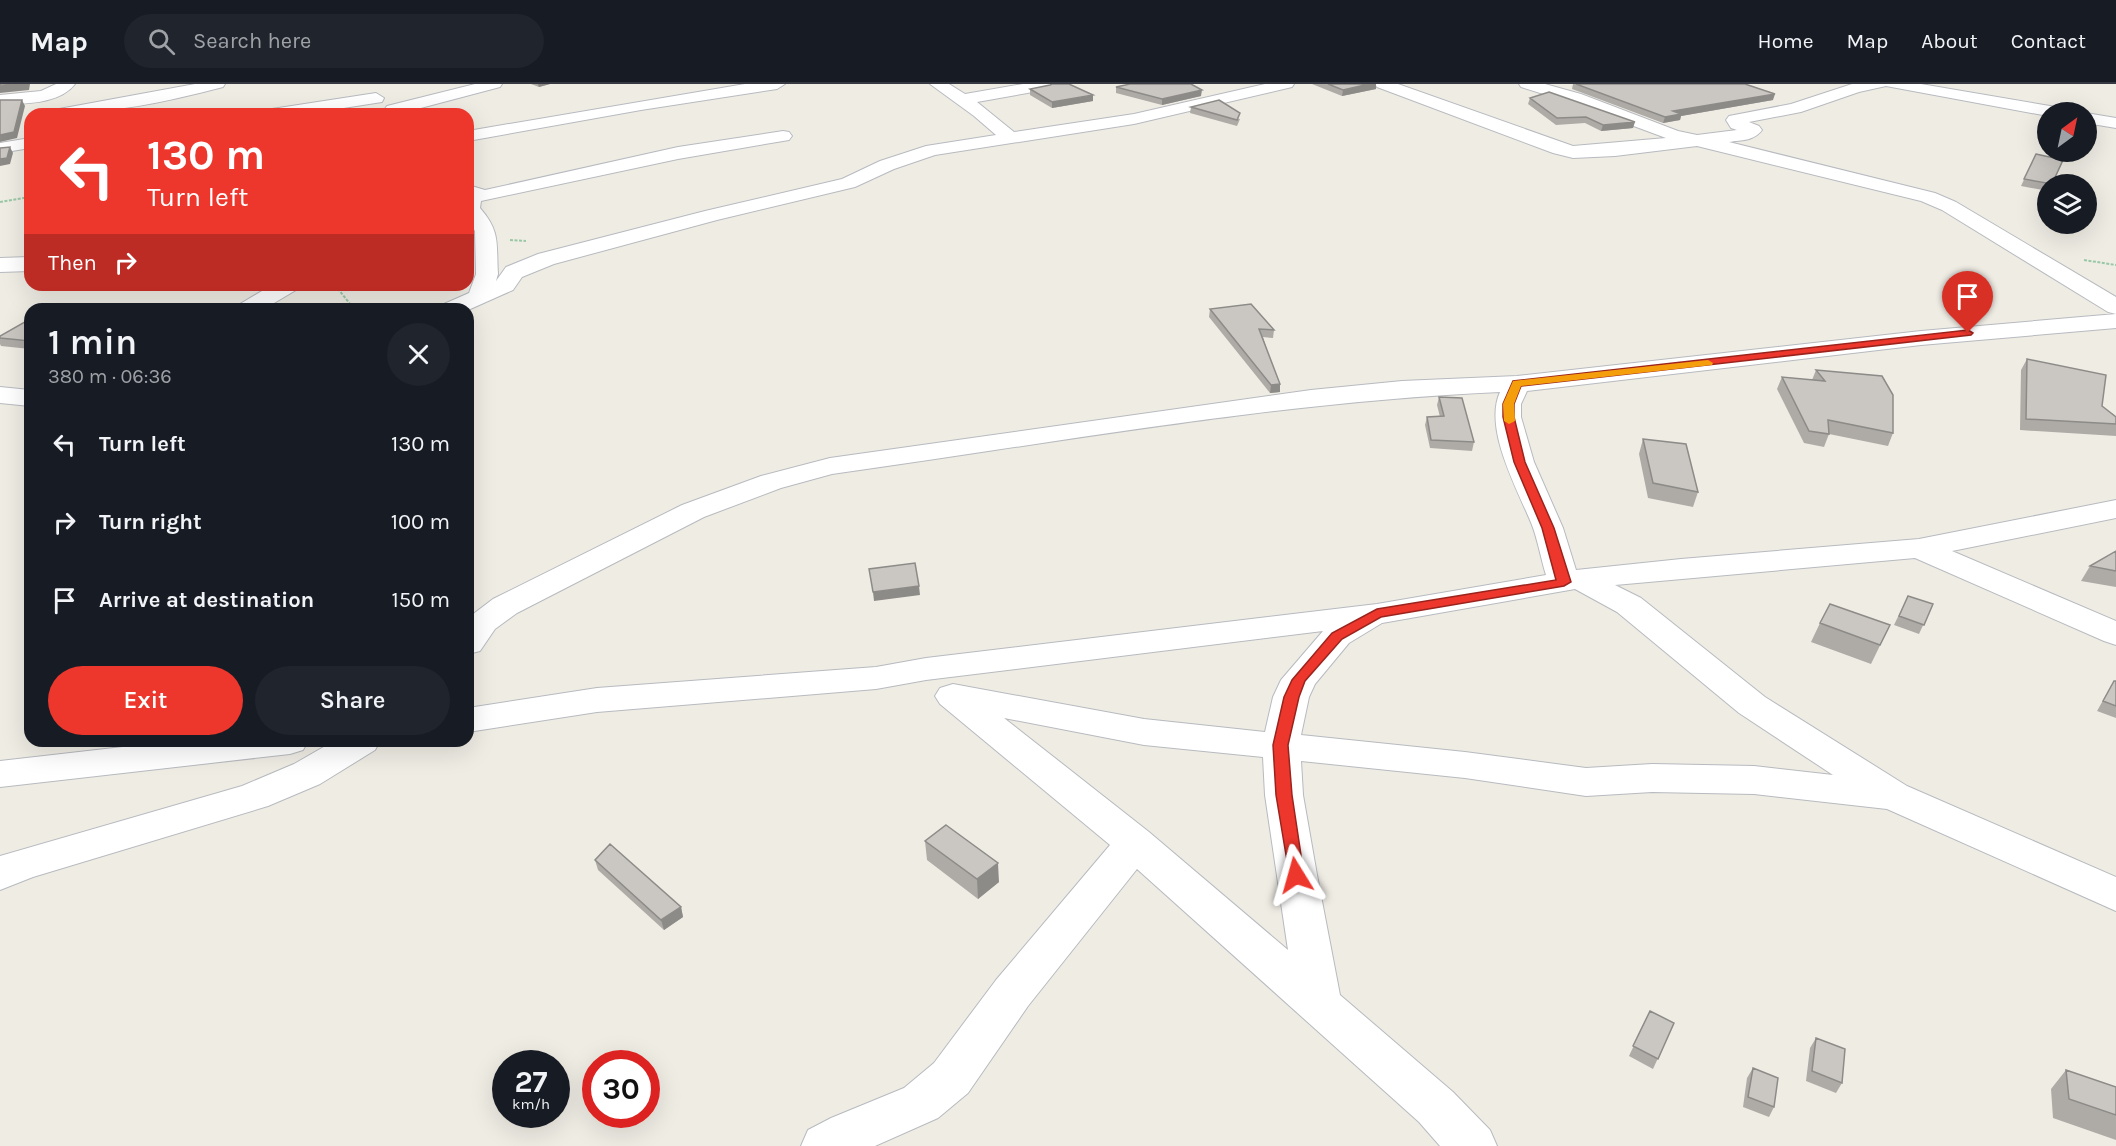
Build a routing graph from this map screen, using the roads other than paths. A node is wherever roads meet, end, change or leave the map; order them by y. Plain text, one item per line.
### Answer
1 (67, 84) edge
2 (217, 84) edge
3 (361, 84) edge
4 (494, 84) edge
5 (777, 84) edge
6 (938, 84) edge
7 (1050, 84) edge
8 (1286, 84) edge
9 (1383, 84) edge
10 (1527, 84) edge
11 (1878, 84) edge
12 (1892, 84) edge
13 (1943, 88) edge
14 (376, 98) junction
15 (0, 100) edge
16 (962, 100) junction
17 (95, 108) edge
18 (311, 108) edge
19 (390, 108) edge
20 (409, 108) edge
21 (2037, 108) edge
22 (2097, 120) edge
23 (2116, 123) edge
24 (474, 135) edge
25 (783, 136) dead end
26 (1010, 138) junction
27 (1702, 141) junction
28 (24, 144) edge
29 (0, 148) edge
30 (474, 193) edge
31 (474, 222) edge
32 (24, 264) edge
33 (0, 265) edge
34 (278, 291) edge
35 (479, 297) junction
36 (258, 303) edge
37 (466, 303) edge
38 (2116, 307) edge
39 (2116, 321) edge
40 (1517, 384) junction
41 (0, 395) edge
42 (24, 397) edge
43 (2116, 509) edge
44 (1919, 548) junction
45 (1572, 581) junction
46 (1377, 614) junction
47 (474, 631) edge
48 (2116, 634) edge
49 (940, 682) junction
50 (474, 712) edge
51 (1281, 745) junction
52 (237, 747) edge
53 (352, 747) edge
54 (0, 774) edge
55 (1893, 796) junction
56 (1135, 843) junction
57 (0, 874) edge
58 (2116, 895) edge
59 (1319, 1004) junction
60 (826, 1146) edge
61 (1472, 1146) edge

1 - 15 street
2 - 17 street
3 - 14 street
4 - 20 street
5 - 24 street
6 - 16 street
7 - 16 street
8 - 26 street
9 - 27 street
10 - 27 street
11 - 27 street
12 - 13 street
13 - 21 street
14 - 18 street
14 - 19 street
16 - 26 street
22 - 23 street
25 - 30 street
26 - 35 street
27 - 38 street
28 - 29 street
31 - 35 street
32 - 33 street
34 - 36 street
35 - 37 street
39 - 40 street
40 - 45 street
40 - 47 street
41 - 42 street
43 - 44 street
44 - 45 street
44 - 48 street
45 - 46 street
45 - 55 street
46 - 49 street
46 - 51 street
49 - 50 street
49 - 51 street
49 - 56 street
51 - 55 street
51 - 59 street
52 - 54 street
53 - 57 street
55 - 58 street
56 - 59 street
56 - 60 street
59 - 61 street

